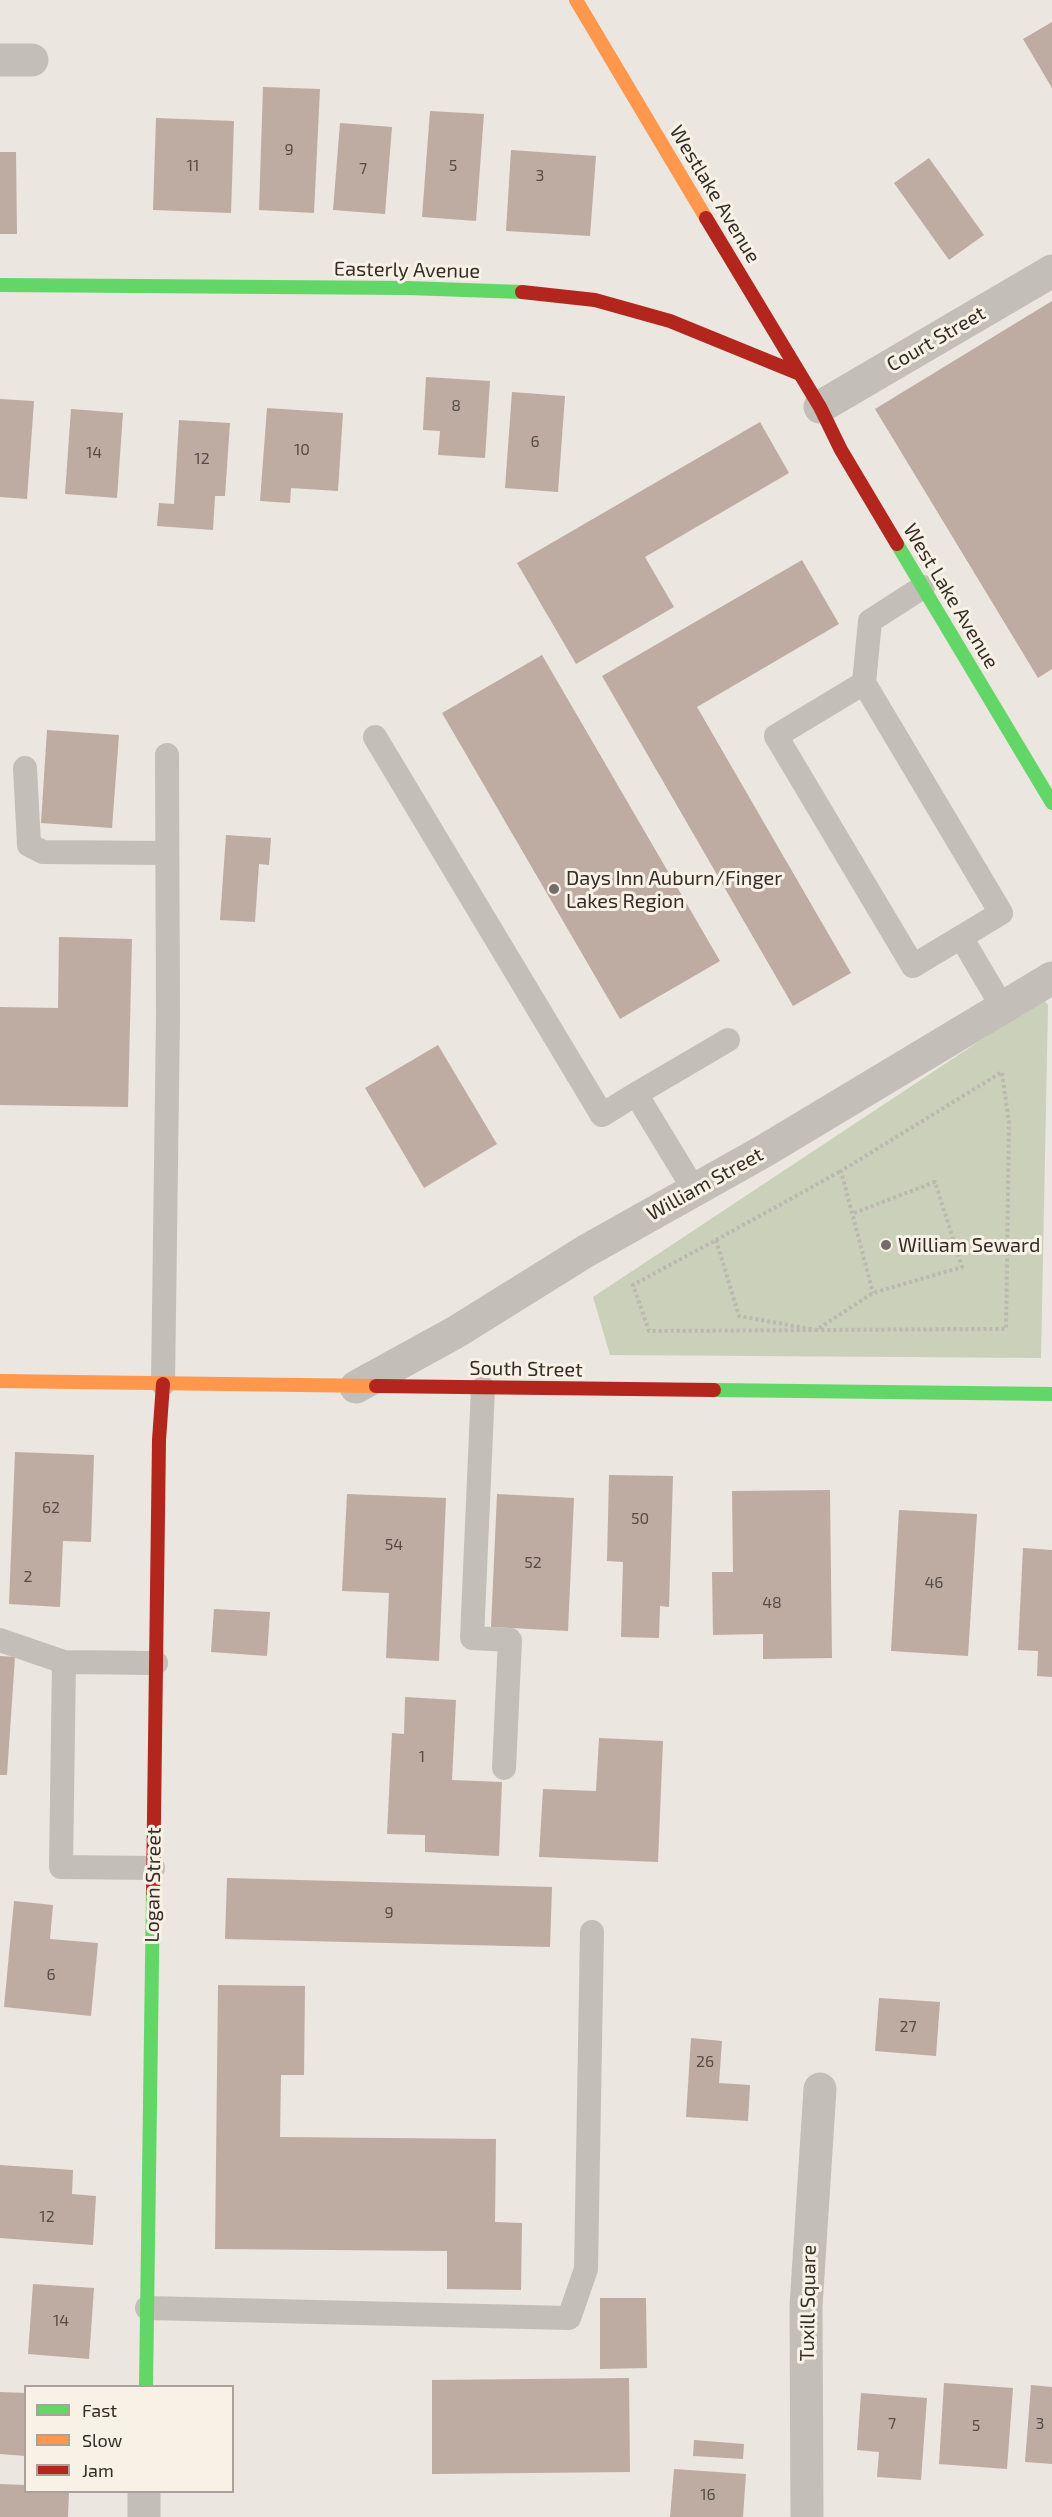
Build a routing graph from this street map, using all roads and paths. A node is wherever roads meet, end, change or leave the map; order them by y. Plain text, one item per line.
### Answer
1 (576, 0) edge
2 (0, 60) edge
3 (32, 60) dead end
4 (1052, 271) edge
5 (0, 285) edge
6 (800, 374) junction
7 (820, 407) junction
8 (923, 587) junction
9 (864, 683) junction
10 (375, 737) dead end
11 (167, 755) dead end
12 (25, 768) dead end
13 (1052, 802) edge
14 (167, 853) junction
15 (961, 938) junction
16 (1052, 978) edge
17 (1003, 1008) junction
18 (728, 1040) dead end
19 (636, 1094) junction
20 (841, 1171) junction
21 (695, 1191) junction
22 (854, 1213) junction
23 (716, 1240) junction
24 (873, 1293) junction
25 (816, 1330) junction
26 (0, 1381) edge
27 (163, 1383) junction
28 (356, 1387) junction
29 (483, 1388) junction
30 (1052, 1394) edge
31 (0, 1640) edge
32 (64, 1662) junction
33 (156, 1664) junction
34 (504, 1768) dead end
35 (153, 1868) junction
36 (592, 1932) dead end
37 (820, 2089) dead end
38 (147, 2308) junction
39 (146, 2385) edge
40 (144, 2493) edge
41 (144, 2517) edge
42 (807, 2517) edge

1 - 6 street, Westlake Avenue
2 - 3 street
4 - 7 street, Court Street
5 - 6 street, Easterly Avenue
6 - 7 street, Westlake Avenue
7 - 8 street, West Lake Avenue
8 - 9 lane
8 - 13 street, West Lake Avenue
9 - 15 lane
9 - 15 lane
10 - 19 lane
11 - 14 lane
12 - 14 lane
14 - 27 lane
15 - 17 lane
16 - 17 street, William Street
17 - 21 street, William Street
18 - 19 lane
19 - 21 lane
20 - 22 path
20 - 23 path
20 - 25 path
21 - 28 street, William Street
22 - 24 path
22 - 24 path
23 - 25 path
23 - 25 path
24 - 25 path
26 - 27 street, South Street
27 - 28 street, South Street
27 - 33 street, Logan Street
28 - 29 street, South Street
29 - 30 street, South Street
29 - 34 lane
31 - 32 lane
32 - 33 lane
32 - 35 lane
33 - 35 street, Logan Street
35 - 38 street, Logan Street
36 - 38 lane
37 - 42 street, Tuxill Square
38 - 39 street, Logan Street
40 - 41 street

